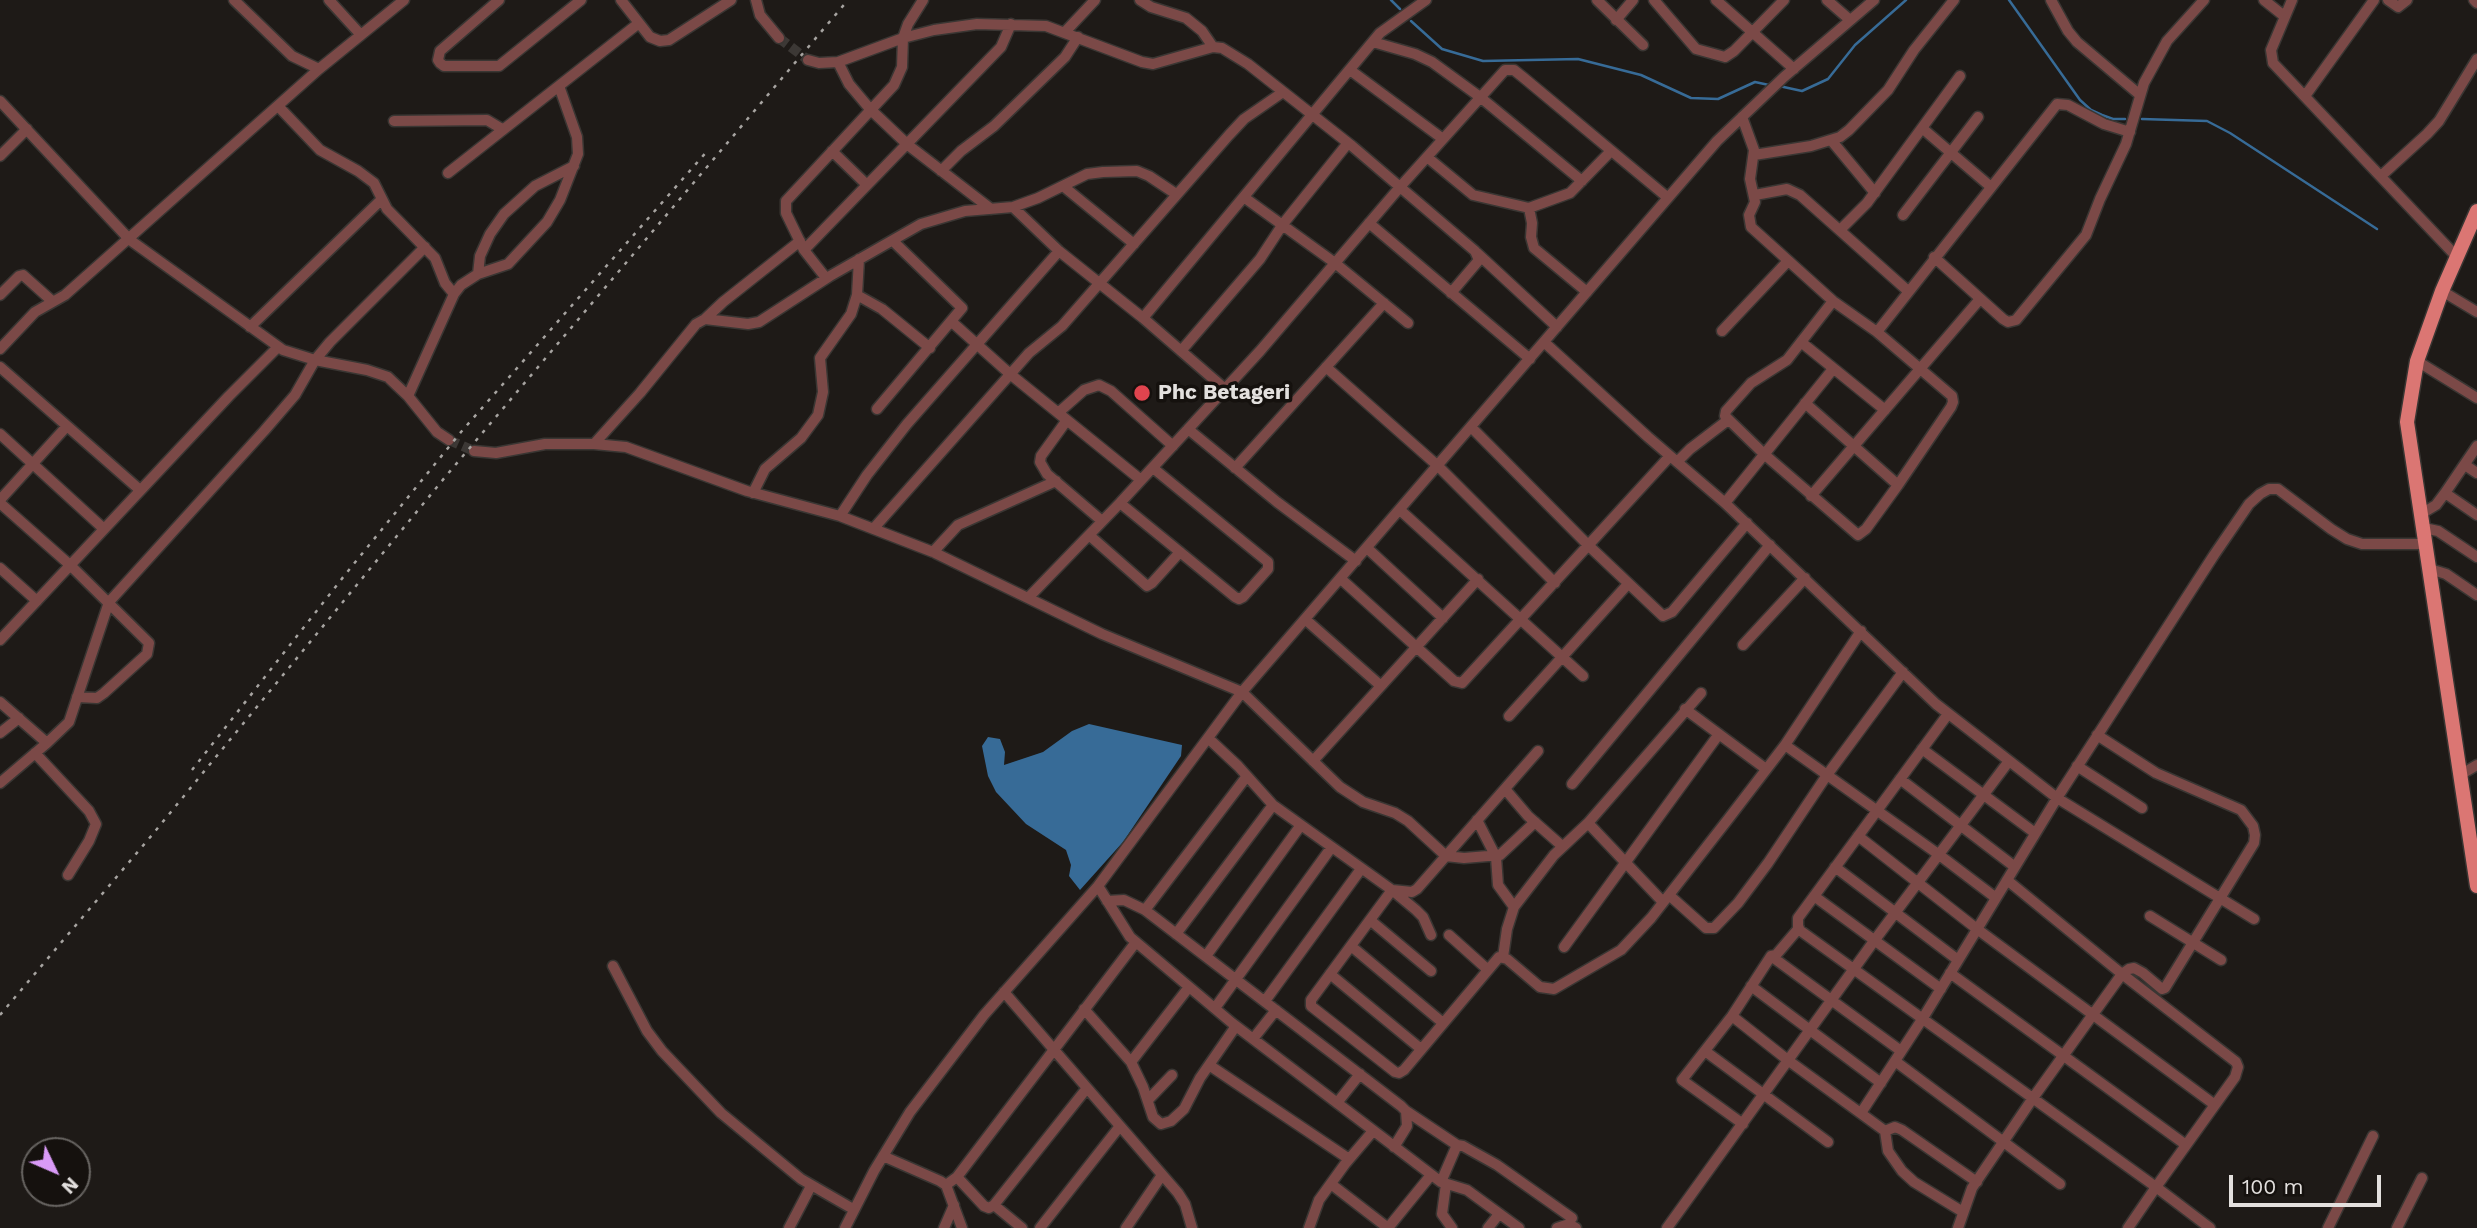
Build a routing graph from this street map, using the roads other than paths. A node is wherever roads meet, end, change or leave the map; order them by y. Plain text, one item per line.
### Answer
1 (234, 0) edge
2 (328, 0) edge
3 (404, 0) edge
4 (499, 0) edge
5 (581, 0) edge
6 (621, 0) edge
7 (732, 0) edge
8 (755, 0) edge
9 (923, 0) edge
10 (1095, 0) edge
11 (1140, 0) edge
12 (1426, 0) edge
13 (1597, 0) edge
14 (1633, 0) edge
15 (1654, 0) edge
16 (1716, 0) edge
17 (1827, 0) edge
18 (1874, 0) edge
19 (1954, 0) edge
20 (2051, 0) edge
21 (2204, 0) edge
22 (2264, 0) edge
23 (2292, 0) edge
24 (2374, 0) edge
25 (2388, 0) edge
26 (2407, 0) edge
27 (1778, 2) edge
28 (2284, 16) junction
29 (1616, 20) junction
30 (1850, 20) junction
31 (639, 23) junction
32 (1011, 24) junction
33 (1065, 32) junction
34 (1753, 33) junction
35 (361, 35) junction
36 (1078, 37) junction
37 (779, 38) tunnel mouth
38 (903, 38) junction
39 (1373, 42) junction
40 (1643, 45) dead end
41 (1213, 47) junction
42 (2477, 59) edge
43 (808, 60) tunnel mouth
44 (838, 62) junction
45 (319, 69) junction
46 (1794, 69) junction
47 (1350, 71) junction
48 (1961, 76) dead end
49 (559, 86) junction
50 (1283, 92) junction
51 (2140, 96) junction
52 (2305, 96) junction
53 (1480, 97) junction
54 (0, 101) edge
55 (278, 106) junction
56 (870, 109) junction
57 (1313, 116) junction
58 (1742, 117) junction
59 (1978, 117) dead end
60 (394, 121) dead end
61 (1922, 128) junction
62 (27, 129) junction
63 (502, 129) junction
64 (2130, 132) junction
65 (1443, 139) junction
66 (1831, 141) junction
67 (1348, 143) junction
68 (908, 145) junction
69 (832, 151) junction
70 (1611, 151) junction
71 (1952, 153) junction
72 (1754, 155) junction
73 (0, 156) edge
74 (1427, 157) junction
75 (574, 166) junction
76 (941, 171) junction
77 (448, 173) dead end
78 (2381, 176) junction
79 (1582, 181) junction
80 (867, 185) junction
81 (1063, 186) junction
82 (1400, 187) junction
83 (1991, 187) junction
84 (1875, 193) junction
85 (1176, 194) junction
86 (1755, 195) junction
87 (1667, 197) junction
88 (1245, 198) junction
89 (382, 199) junction
90 (1013, 207) junction
91 (1529, 208) junction
92 (991, 209) junction
93 (1903, 215) dead end
94 (2475, 221) edge
95 (1369, 223) junction
96 (1283, 224) junction
97 (1840, 230) junction
98 (130, 240) junction
99 (893, 240) junction
100 (1133, 244) junction
101 (802, 246) junction
102 (425, 247) junction
103 (1059, 251) junction
104 (1475, 251) junction
105 (1934, 257) junction
106 (2457, 257) junction
107 (859, 259) junction
108 (1788, 261) junction
109 (1335, 263) junction
110 (478, 274) junction
111 (826, 278) junction
112 (1099, 284) junction
113 (2, 289) edge
114 (1908, 291) junction
115 (2442, 291) junction
116 (1587, 292) junction
117 (1451, 293) junction
118 (454, 294) junction
119 (857, 295) junction
120 (1980, 299) junction
121 (52, 301) junction
122 (1833, 301) junction
123 (1384, 303) junction
124 (2477, 313) edge
125 (1143, 318) junction
126 (705, 319) junction
127 (952, 323) junction
128 (1408, 323) dead end
129 (250, 327) junction
130 (1557, 327) junction
131 (1722, 331) dead end
132 (1877, 332) junction
133 (1544, 342) junction
134 (1801, 342) junction
135 (976, 344) junction
136 (278, 347) junction
137 (930, 348) junction
138 (0, 349) edge
139 (1181, 351) junction
140 (1530, 359) junction
141 (315, 360) junction
142 (2417, 361) junction
143 (1326, 367) junction
144 (0, 368) edge
145 (1920, 368) junction
146 (1833, 369) junction
147 (1010, 374) junction
148 (1225, 389) junction
149 (408, 396) junction
150 (2477, 398) edge
151 (1805, 403) junction
152 (877, 408) dead end
153 (1885, 410) junction
154 (1063, 416) junction
155 (1728, 420) junction
156 (67, 426) junction
157 (1471, 427) junction
158 (1188, 429) junction
159 (0, 434) edge
160 (449, 440) tunnel mouth
161 (594, 444) junction
162 (1173, 446) junction
163 (1854, 446) junction
164 (2477, 446) edge
165 (474, 451) tunnel mouth
166 (1764, 454) junction
167 (1674, 459) junction
168 (32, 464) junction
169 (2465, 465) junction
170 (1438, 466) junction
171 (1153, 468) junction
172 (1235, 468) junction
173 (2477, 473) edge
174 (1142, 480) junction
175 (1056, 481) junction
176 (1898, 485) junction
177 (140, 490) junction
178 (753, 493) junction
179 (2445, 493) junction
180 (1811, 496) junction
181 (0, 501) edge
182 (1725, 502) junction
183 (1120, 503) junction
184 (1400, 510) junction
185 (2477, 515) edge
186 (840, 516) junction
187 (1102, 521) junction
188 (2422, 521) junction
189 (1746, 523) junction
190 (874, 528) junction
191 (104, 529) junction
192 (1089, 535) junction
193 (2426, 544) junction
194 (1770, 545) junction
195 (1589, 546) junction
196 (1367, 548) junction
197 (933, 552) junction
198 (1180, 552) junction
199 (2477, 557) edge
200 (1356, 561) junction
201 (70, 565) junction
202 (0, 568) edge
203 (2430, 569) junction
204 (1805, 578) junction
205 (1341, 579) junction
206 (1478, 579) junction
207 (1555, 583) junction
208 (1628, 584) junction
209 (2477, 595) edge
210 (1028, 598) junction
211 (37, 601) junction
212 (109, 603) junction
213 (1443, 618) junction
214 (1305, 619) junction
215 (1522, 619) junction
216 (1861, 631) junction
217 (0, 639) edge
218 (1743, 645) dead end
219 (1416, 647) junction
220 (1562, 657) junction
221 (1903, 672) junction
222 (1583, 676) dead end
223 (1381, 686) junction
224 (1242, 691) junction
225 (1700, 693) dead end
226 (77, 697) junction
227 (0, 702) edge
228 (1685, 709) junction
229 (1948, 714) junction
230 (1509, 716) dead end
231 (19, 718) junction
232 (0, 733) edge
233 (1719, 734) junction
234 (2097, 735) junction
235 (1208, 738) junction
236 (47, 743) junction
237 (1784, 745) junction
238 (1922, 749) junction
239 (1538, 751) dead end
240 (35, 753) junction
241 (1312, 761) junction
242 (2008, 761) junction
243 (2477, 765) edge
244 (2077, 766) junction
245 (1766, 769) junction
246 (1827, 775) junction
247 (2460, 775) junction
248 (1247, 776) junction
249 (1900, 779) junction
250 (0, 782) edge
251 (1572, 784) dead end
252 (1505, 789) junction
253 (1983, 795) junction
254 (2057, 798) junction
255 (1273, 805) junction
256 (2142, 808) dead end
257 (1877, 810) junction
258 (1477, 820) junction
259 (1535, 822) junction
260 (1588, 823) junction
261 (1960, 824) junction
262 (1301, 825) junction
263 (2035, 834) junction
264 (1858, 836) junction
265 (1562, 846) junction
266 (1331, 848) junction
267 (1938, 854) junction
268 (1446, 856) junction
269 (1496, 857) junction
270 (1625, 862) junction
271 (2475, 862) edge
272 (1836, 867) junction
273 (2015, 867) junction
274 (1361, 869) junction
275 (68, 875) dead end
276 (2007, 880) junction
277 (1917, 882) junction
278 (1098, 886) junction
279 (2477, 886) edge
280 (1396, 890) junction
281 (1814, 897) junction
282 (1666, 898) junction
283 (1996, 898) junction
284 (2220, 898) junction
285 (1107, 901) junction
286 (1514, 906) junction
287 (1145, 910) junction
288 (1895, 912) junction
289 (2150, 916) dead end
290 (2253, 919) dead end
291 (1370, 920) junction
292 (1799, 929) junction
293 (1977, 929) junction
294 (1176, 934) junction
295 (1449, 934) dead end
296 (1431, 935) dead end
297 (1874, 941) junction
298 (1136, 942) junction
299 (2193, 943) junction
300 (1350, 946) junction
301 (1564, 947) dead end
302 (1206, 956) junction
303 (1770, 956) junction
304 (1503, 957) junction
305 (1958, 960) junction
306 (2221, 960) dead end
307 (613, 966) dead end
308 (1487, 969) junction
309 (1854, 970) junction
310 (1431, 971) dead end
311 (1950, 973) junction
312 (1330, 974) junction
313 (2122, 974) junction
314 (1235, 978) junction
315 (1751, 986) junction
316 (1189, 987) junction
317 (1941, 989) junction
318 (1004, 992) junction
319 (1265, 1001) junction
320 (1832, 1001) junction
321 (1214, 1008) junction
322 (1084, 1009) junction
323 (1276, 1010) junction
324 (2092, 1015) junction
325 (1732, 1016) junction
326 (1923, 1018) junction
327 (1445, 1021) junction
328 (1236, 1026) junction
329 (1810, 1031) junction
330 (1253, 1039) junction
331 (1054, 1049) junction
332 (1421, 1049) junction
333 (1705, 1051) junction
334 (1898, 1056) junction
335 (2063, 1056) junction
336 (1788, 1061) junction
337 (1131, 1062) junction
338 (1209, 1065) junction
339 (1360, 1074) junction
340 (1172, 1075) dead end
341 (1881, 1083) junction
342 (1087, 1088) junction
343 (1765, 1094) junction
344 (2033, 1098) junction
345 (1148, 1100) junction
346 (1337, 1103) junction
347 (2215, 1105) junction
348 (1406, 1111) junction
349 (1861, 1113) junction
350 (1743, 1124) junction
351 (1120, 1126) junction
352 (1373, 1131) junction
353 (1885, 1131) junction
354 (2373, 1136) dead end
355 (1828, 1142) dead end
356 (2004, 1142) junction
357 (1457, 1145) junction
358 (2186, 1145) junction
359 (1394, 1147) junction
360 (883, 1156) junction
361 (1349, 1159) junction
362 (1162, 1175) junction
363 (957, 1177) junction
364 (2423, 1178) dead end
365 (1439, 1180) junction
366 (1977, 1182) junction
367 (1331, 1184) junction
368 (2060, 1184) dead end
369 (811, 1185) junction
370 (946, 1185) junction
371 (2156, 1187) junction
372 (994, 1205) junction
373 (954, 1206) junction
374 (853, 1209) junction
375 (1962, 1212) junction
376 (1499, 1214) junction
377 (1574, 1223) edge
378 (1313, 1226) edge
379 (789, 1228) edge
380 (845, 1228) edge
381 (944, 1228) edge
382 (962, 1228) edge
383 (1022, 1228) edge
384 (1041, 1228) edge
385 (1126, 1228) edge
386 (1192, 1228) edge
387 (1452, 1228) edge
388 (1488, 1228) edge
389 (1519, 1228) edge
390 (1558, 1228) edge
391 (1667, 1228) edge
392 (1958, 1228) edge
393 (2128, 1228) edge
394 (2210, 1228) edge
395 (2328, 1228) edge
396 (2397, 1228) edge

1 - 45 street
2 - 35 street
3 - 35 street
4 - 5 street
6 - 31 street
7 - 31 street
8 - 37 street
9 - 38 street
10 - 33 street
11 - 41 street
12 - 39 street
13 - 29 street
14 - 29 street
15 - 34 street
16 - 34 street
17 - 30 street
18 - 30 street
19 - 66 street
20 - 51 street
21 - 51 street
22 - 28 street
23 - 28 street
24 - 52 street
25 - 26 street
27 - 34 street
28 - 52 street
29 - 40 street
30 - 46 street
31 - 49 street
32 - 33 street
32 - 38 street
32 - 68 street
33 - 36 street
34 - 46 street
35 - 45 street
36 - 41 street
36 - 76 street
38 - 44 street
38 - 56 street
39 - 47 street
39 - 53 street
41 - 50 street
42 - 78 street
43 - 44 street
44 - 56 street
45 - 55 street
46 - 58 street
47 - 57 street
47 - 65 street
48 - 61 street
49 - 63 street
49 - 75 street
50 - 57 street
50 - 85 street
51 - 64 street
52 - 78 street
53 - 65 street
53 - 70 street
53 - 79 street
54 - 62 street
55 - 89 street
55 - 98 street
56 - 68 street
56 - 69 street
57 - 67 street
57 - 88 street
58 - 72 street
58 - 87 street
59 - 71 street
60 - 63 street
61 - 71 street
61 - 84 street
62 - 73 street
62 - 98 street
63 - 77 street
64 - 83 street
64 - 120 street
65 - 74 street
66 - 72 street
66 - 84 street
67 - 82 street
67 - 96 street
68 - 76 street
68 - 80 street
69 - 80 street
69 - 101 street
70 - 79 street
70 - 87 street
71 - 83 street
71 - 93 street
72 - 86 street
74 - 82 street
74 - 91 street
75 - 110 street
75 - 110 street
76 - 92 street
78 - 106 street
79 - 91 street
80 - 101 street
81 - 85 street
81 - 90 street
81 - 100 street
82 - 95 street
82 - 104 street
83 - 105 street
84 - 97 street
85 - 100 street
86 - 97 street
86 - 108 street
87 - 116 street
88 - 96 street
88 - 125 street
89 - 102 street
89 - 129 street
90 - 92 street
90 - 103 street
91 - 116 street
92 - 99 street
94 - 106 main road
95 - 109 street
95 - 117 street
96 - 109 street
96 - 139 street
97 - 114 street
98 - 121 street
98 - 129 street
99 - 107 street
99 - 127 street
100 - 112 street
101 - 111 street
101 - 126 street
102 - 118 street
102 - 141 street
103 - 112 street
103 - 135 street
104 - 117 street
104 - 130 street
105 - 114 street
105 - 120 street
106 - 115 main road
107 - 111 street
107 - 119 street
108 - 122 street
108 - 131 street
109 - 123 street
109 - 148 street
110 - 118 street
111 - 126 street
112 - 125 street
112 - 147 street
113 - 121 street
114 - 132 street
115 - 124 street
115 - 142 main road
116 - 130 street
117 - 140 street
118 - 149 street
119 - 137 street
119 - 178 street
120 - 145 street
121 - 138 street
122 - 132 street
122 - 134 street
123 - 128 street
123 - 143 street
125 - 139 street
126 - 161 street
127 - 135 street
127 - 137 street
129 - 136 street
130 - 133 street
132 - 145 street
133 - 140 street
133 - 167 street
134 - 146 street
134 - 155 street
135 - 147 street
135 - 186 street
136 - 141 street
136 - 177 street
137 - 152 street
139 - 148 street
140 - 157 street
141 - 149 street
141 - 212 street
142 - 150 street
142 - 188 main road
143 - 170 street
143 - 172 street
144 - 156 street
145 - 153 street
145 - 176 street
146 - 151 street
146 - 153 street
147 - 154 street
147 - 190 street
148 - 158 street
149 - 160 street
151 - 163 street
151 - 166 street
153 - 163 street
154 - 162 street
154 - 174 street
154 - 175 street
155 - 166 street
155 - 167 street
156 - 168 street
156 - 177 street
157 - 170 street
157 - 195 street
158 - 162 street
158 - 172 street
159 - 168 street
161 - 165 street
161 - 178 street
162 - 171 street
163 - 176 street
163 - 180 street
164 - 169 street
166 - 180 street
166 - 182 street
167 - 182 street
167 - 195 street
168 - 181 street
168 - 191 street
169 - 173 street
169 - 179 street
170 - 184 street
170 - 207 street
171 - 174 street
171 - 198 street
172 - 200 street
174 - 183 street
175 - 187 street
175 - 197 street
176 - 180 street
177 - 191 street
178 - 186 street
179 - 185 street
179 - 188 street
181 - 201 street
182 - 189 street
183 - 187 street
183 - 198 street
184 - 196 street
184 - 206 street
186 - 190 street
187 - 192 street
188 - 193 main road
188 - 199 street
189 - 194 street
189 - 208 street
190 - 197 street
191 - 201 street
192 - 198 street
192 - 210 street
193 - 203 main road
193 - 234 street
194 - 204 street
194 - 251 street
195 - 207 street
195 - 208 street
196 - 200 street
196 - 213 street
197 - 210 street
200 - 205 street
201 - 211 street
201 - 212 street
202 - 211 street
203 - 209 street
203 - 247 main road
204 - 216 street
204 - 218 street
205 - 214 street
205 - 219 street
206 - 213 street
206 - 215 street
207 - 215 street
208 - 220 street
210 - 224 street
211 - 217 street
212 - 226 street
212 - 226 street
213 - 219 street
214 - 223 street
214 - 224 street
215 - 219 street
215 - 220 street
216 - 221 street
216 - 237 street
219 - 223 street
220 - 222 street
220 - 230 street
221 - 229 street
221 - 246 street
223 - 241 street
224 - 235 street
224 - 241 street
225 - 228 street
226 - 236 street
227 - 231 street
228 - 233 street
228 - 260 street
229 - 238 street
229 - 242 street
231 - 232 street
231 - 236 street
233 - 245 street
233 - 270 street
234 - 244 street
234 - 284 street
235 - 248 street
235 - 278 street
236 - 240 street
237 - 245 street
237 - 246 street
238 - 249 street
238 - 253 street
239 - 252 street
240 - 250 street
240 - 275 street
241 - 268 street
242 - 253 street
242 - 254 street
243 - 247 street
244 - 254 street
244 - 256 street
245 - 282 street
246 - 257 street
246 - 282 street
247 - 271 main road
248 - 255 street
248 - 287 street
249 - 257 street
249 - 261 street
252 - 258 street
252 - 259 street
253 - 261 street
253 - 263 street
254 - 263 street
254 - 284 street
255 - 262 street
255 - 294 street
257 - 264 street
257 - 267 street
258 - 268 street
258 - 269 street
259 - 265 street
259 - 269 street
260 - 265 street
260 - 270 street
261 - 267 street
261 - 273 street
262 - 266 street
262 - 302 street
263 - 273 street
264 - 272 street
264 - 277 street
265 - 286 street
266 - 274 street
266 - 314 street
267 - 277 street
267 - 283 street
268 - 269 street
268 - 280 street
269 - 286 street
270 - 282 street
270 - 301 street
271 - 279 main road
272 - 281 street
272 - 288 street
273 - 276 street
274 - 280 street
274 - 319 street
276 - 283 street
276 - 313 street
277 - 288 street
277 - 293 street
278 - 285 street
278 - 318 street
280 - 291 street
280 - 296 street
281 - 292 street
281 - 297 street
282 - 304 street
283 - 293 street
284 - 290 street
284 - 299 street
285 - 287 street
285 - 298 street
286 - 304 street
287 - 294 street
288 - 297 street
288 - 305 street
289 - 299 street
291 - 300 street
291 - 310 street
292 - 303 street
292 - 309 street
293 - 305 street
293 - 324 street
294 - 302 street
295 - 308 street
297 - 309 street
297 - 317 street
298 - 316 street
298 - 322 street
299 - 306 street
299 - 313 street
300 - 312 street
300 - 327 street
302 - 314 street
303 - 315 street
303 - 320 street
304 - 308 street
305 - 311 street
307 - 369 street
308 - 327 street
309 - 320 street
309 - 326 street
311 - 317 street
311 - 335 street
312 - 332 street
312 - 332 street
313 - 324 street
313 - 347 street
314 - 319 street
314 - 321 street
315 - 325 street
315 - 329 street
316 - 321 street
316 - 337 street
317 - 326 street
318 - 331 street
318 - 360 street
319 - 323 street
320 - 329 street
320 - 334 street
321 - 328 street
322 - 331 street
322 - 337 street
323 - 330 street
323 - 339 street
324 - 335 street
324 - 347 street
325 - 333 street
325 - 336 street
326 - 334 street
326 - 344 street
327 - 332 street
328 - 330 street
328 - 338 street
329 - 336 street
329 - 341 street
330 - 346 street
331 - 342 street
331 - 363 street
333 - 343 street
333 - 350 street
334 - 341 street
334 - 356 street
335 - 344 street
335 - 358 street
336 - 343 street
336 - 349 street
337 - 345 street
338 - 345 street
338 - 361 street
339 - 346 street
339 - 348 street
340 - 345 street
341 - 349 street
342 - 351 street
342 - 372 street
343 - 350 street
343 - 355 street
344 - 356 street
344 - 371 street
346 - 352 street
347 - 358 street
348 - 357 street
348 - 359 street
349 - 353 street
350 - 391 street
351 - 362 street
351 - 384 street
352 - 359 street
352 - 361 street
353 - 366 street
353 - 375 street
354 - 395 street
356 - 366 street
356 - 368 street
357 - 365 street
357 - 377 street
358 - 371 street
359 - 365 street
360 - 370 street
360 - 374 street
361 - 367 street
362 - 385 street
362 - 386 street
363 - 370 street
363 - 372 street
364 - 396 street
365 - 367 street
365 - 376 street
365 - 387 street
366 - 375 street
367 - 378 street
369 - 374 street
369 - 379 street
370 - 373 street
371 - 393 street
371 - 394 street
372 - 383 street
373 - 381 street
373 - 382 street
374 - 380 street
375 - 392 street
376 - 388 street
376 - 389 street
377 - 390 street

